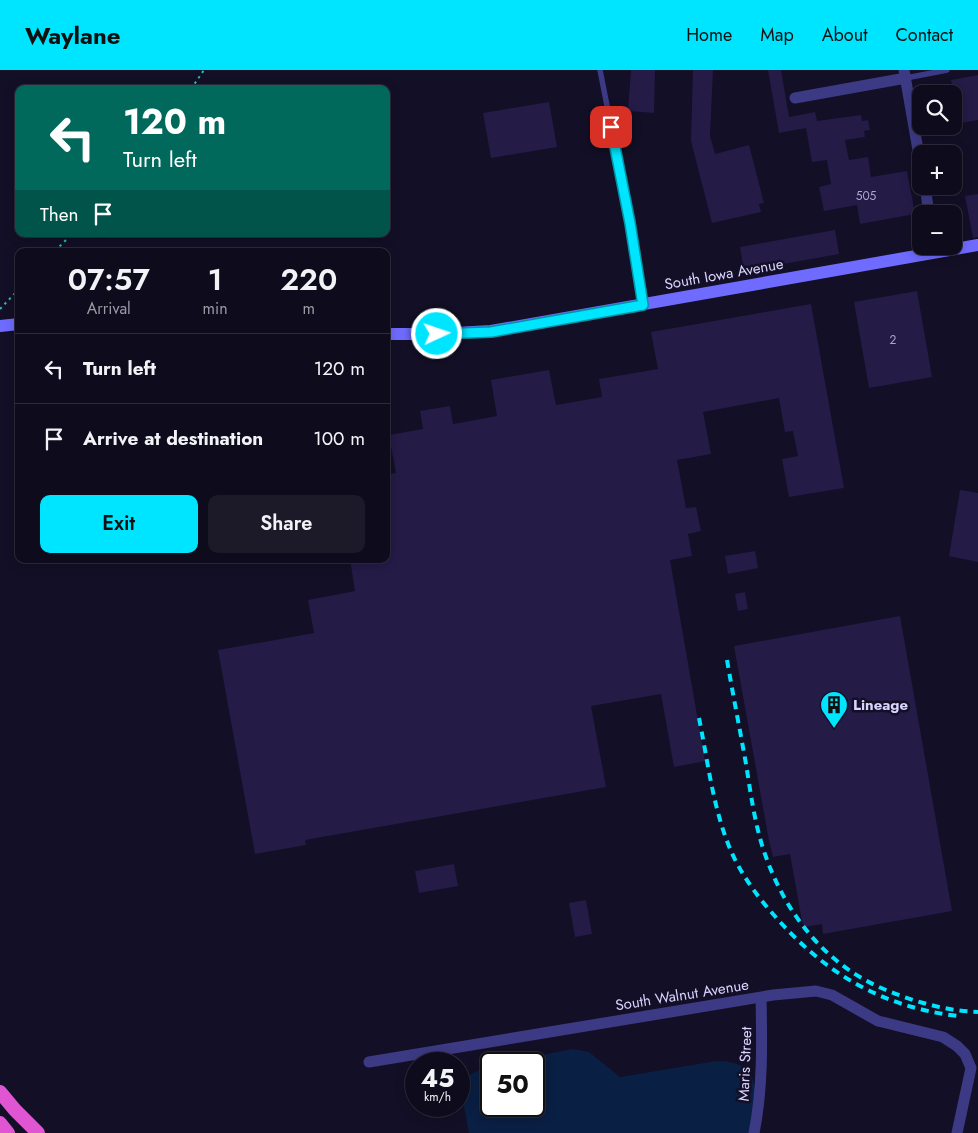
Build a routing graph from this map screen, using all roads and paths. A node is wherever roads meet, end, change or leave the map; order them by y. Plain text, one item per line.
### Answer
1 (204, 70) edge
2 (600, 70) edge
3 (947, 70) edge
4 (905, 74) edge
5 (194, 85) edge
6 (794, 98) dead end
7 (917, 145) edge
8 (69, 237) edge
9 (978, 246) edge
10 (58, 248) edge
11 (962, 248) edge
12 (912, 255) edge
13 (15, 294) edge
14 (643, 305) junction
15 (0, 309) edge
16 (15, 324) edge
17 (0, 326) edge
18 (390, 334) edge
19 (761, 997) junction
20 (369, 1062) dead end
21 (974, 1076) edge
22 (0, 1092) edge
23 (0, 1123) edge
24 (8, 1133) edge
25 (38, 1133) edge
26 (754, 1133) edge
27 (957, 1133) edge

1 - 5 path
2 - 14 lane
3 - 4 lane
4 - 6 street
4 - 7 street
8 - 10 path
9 - 11 main road, South Iowa Avenue
12 - 14 main road, South Iowa Avenue
13 - 15 path
14 - 18 main road, South Iowa Avenue
16 - 17 main road
19 - 20 street, South Walnut Avenue
19 - 21 street, South Walnut Avenue
19 - 26 street, Maris Street
21 - 27 street
22 - 25 highway
23 - 24 highway

